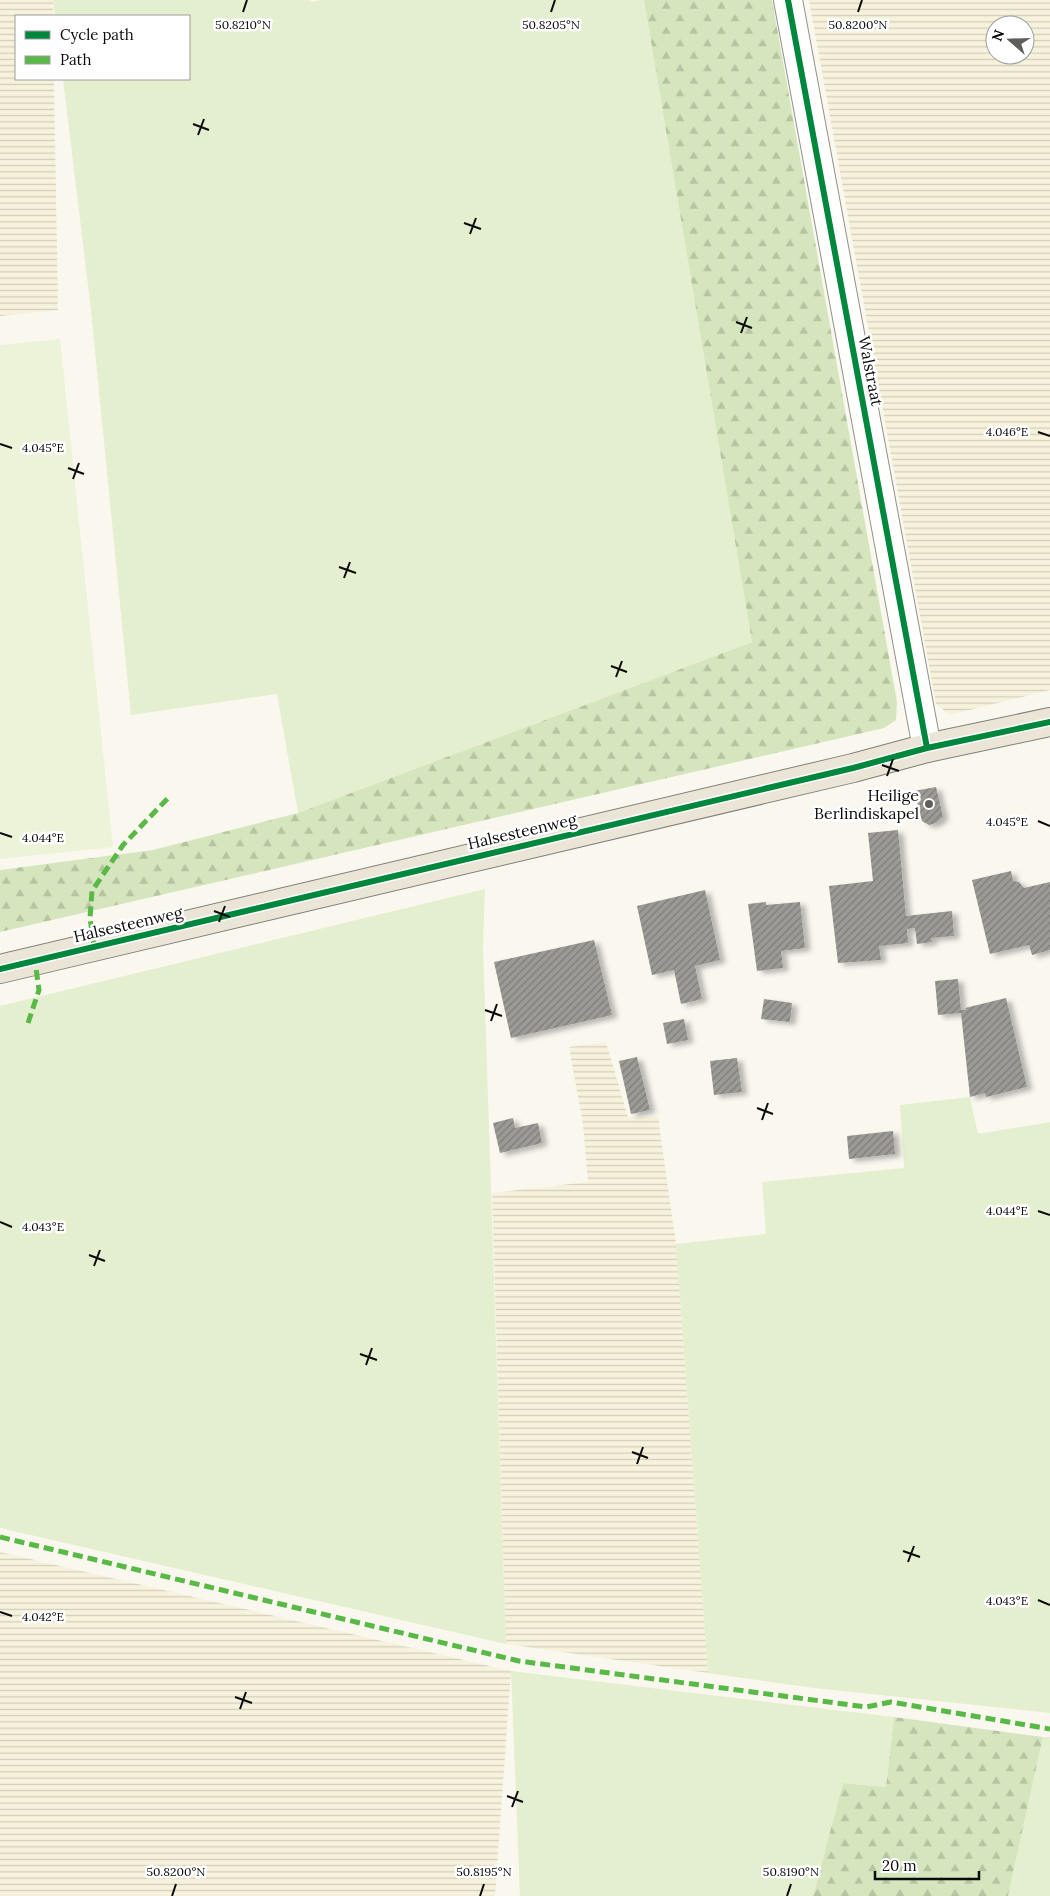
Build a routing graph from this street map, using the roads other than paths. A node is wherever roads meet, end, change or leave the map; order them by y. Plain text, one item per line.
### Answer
1 (788, 0) edge
2 (1050, 722) edge
3 (927, 748) junction
4 (0, 969) edge

1 - 3 street, Walstraat
2 - 3 main road, Halsesteenweg
3 - 4 main road, Halsesteenweg

